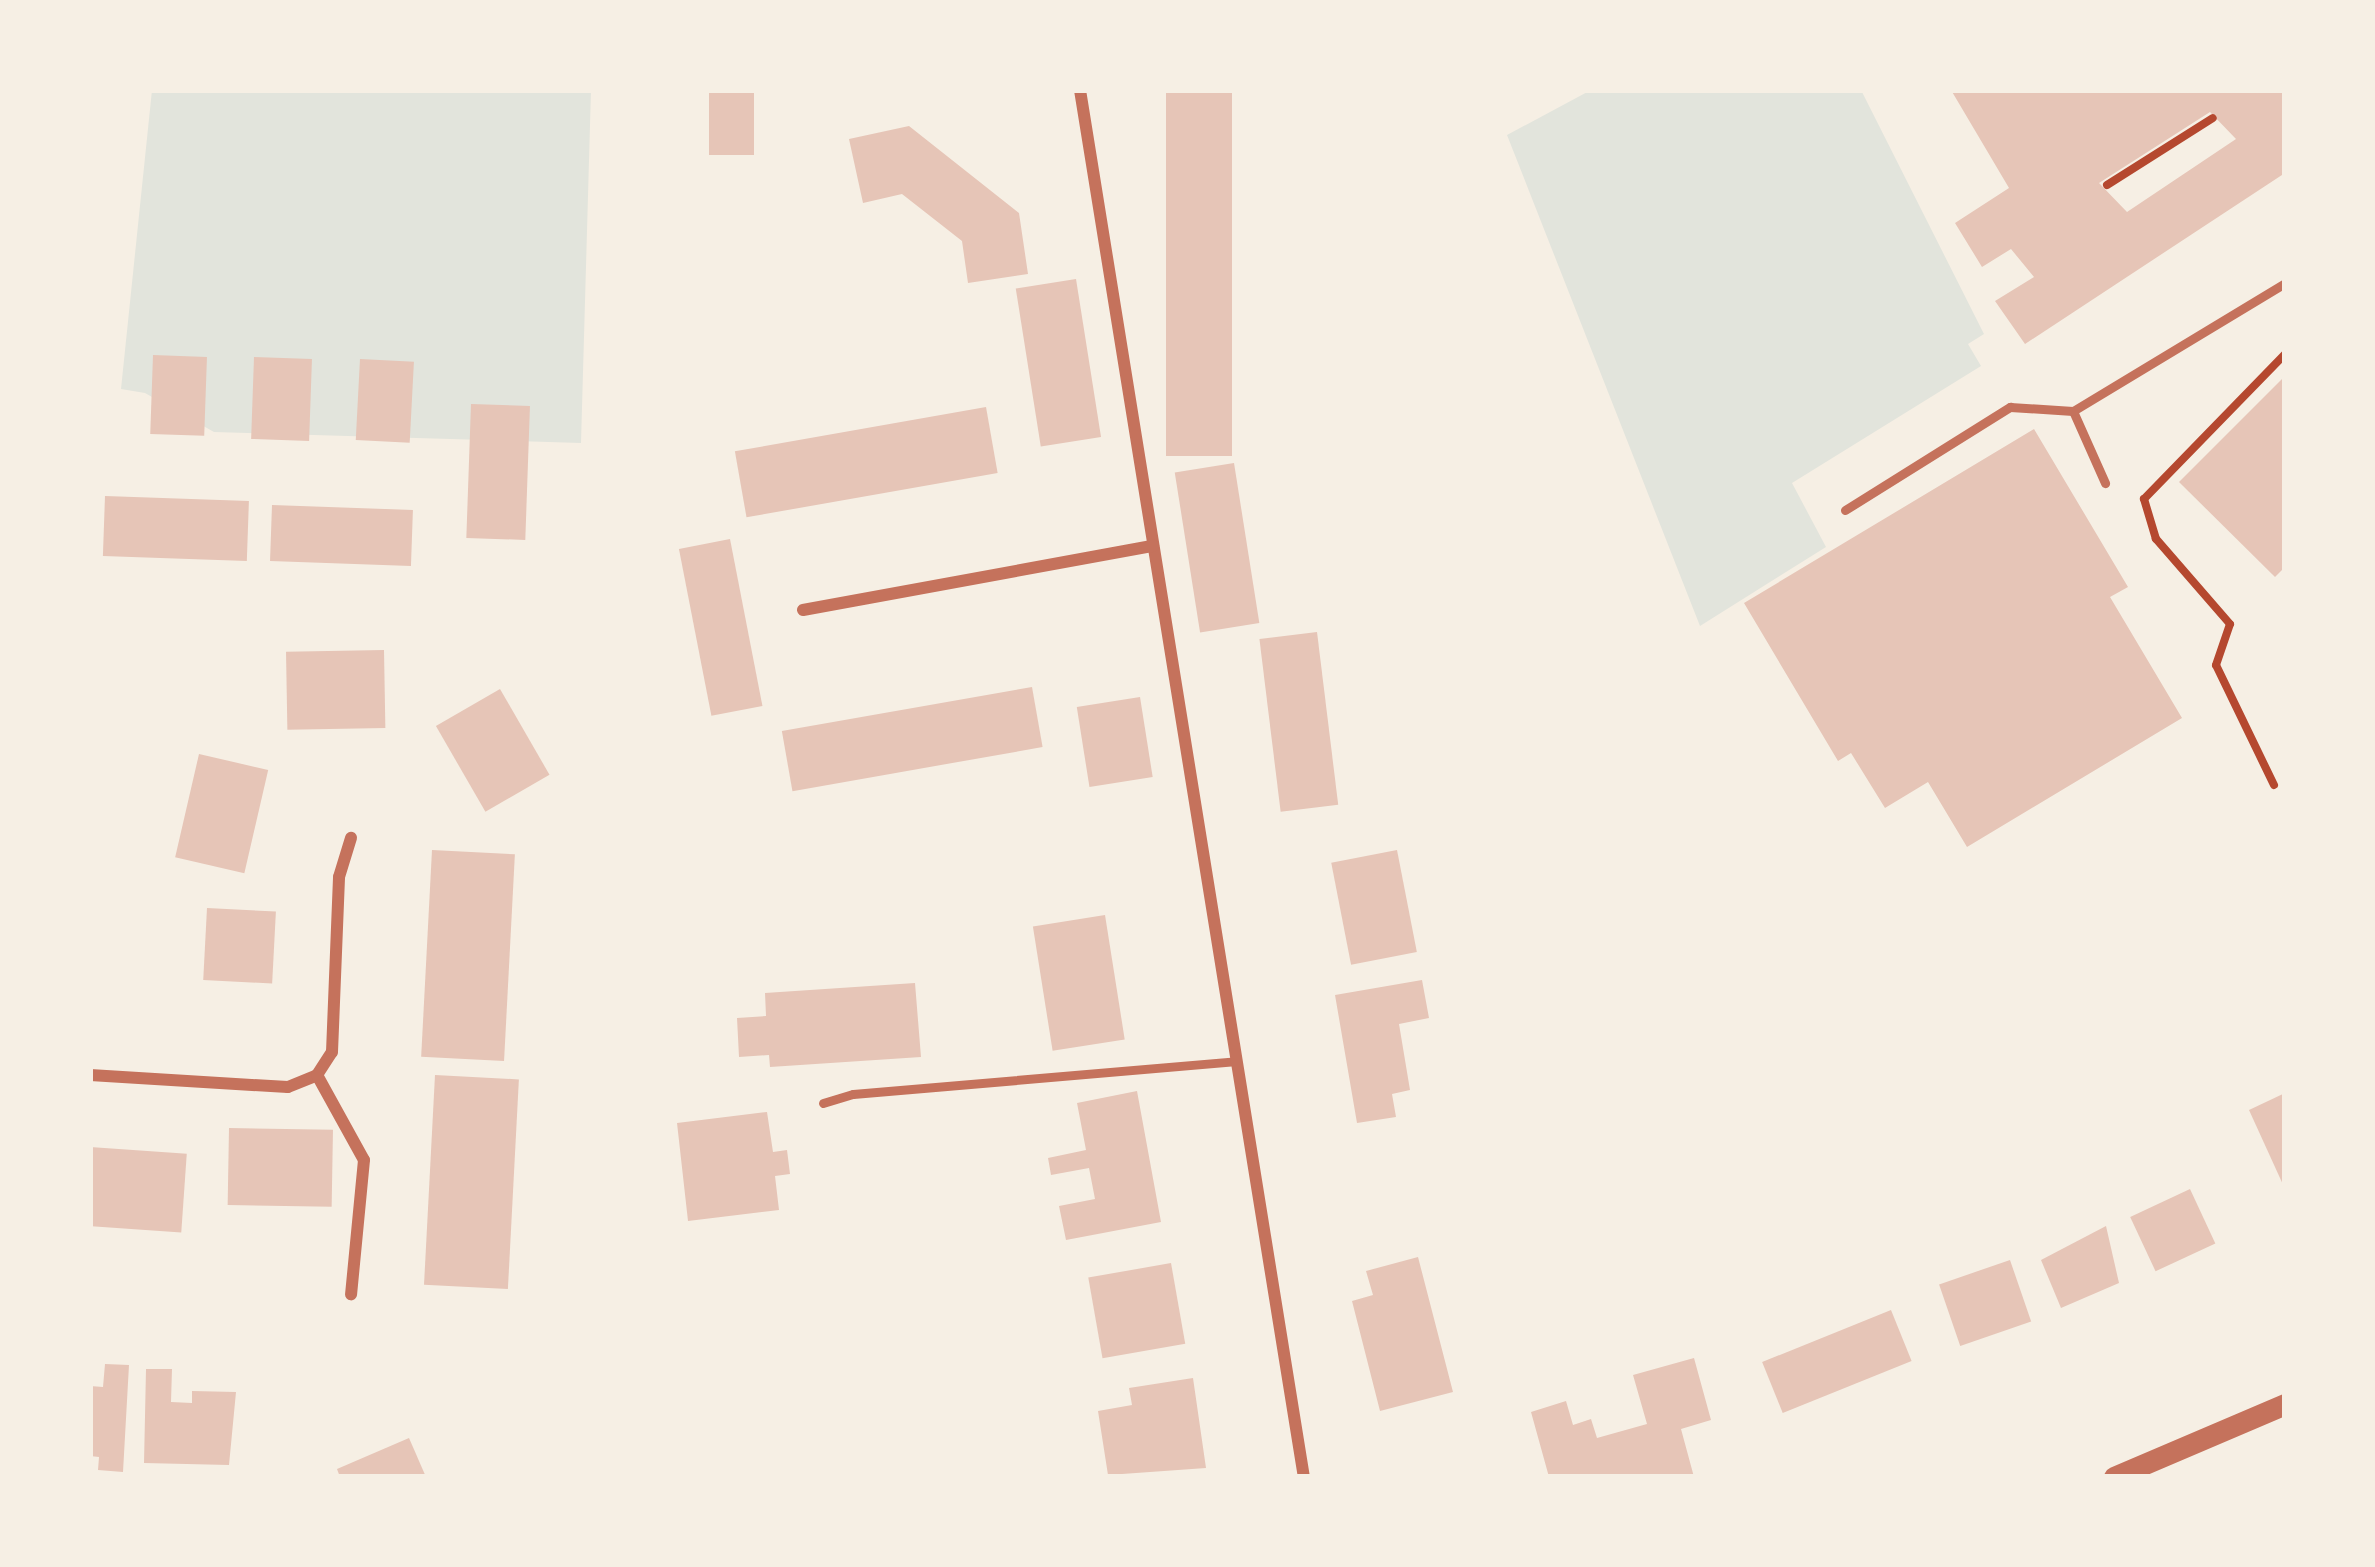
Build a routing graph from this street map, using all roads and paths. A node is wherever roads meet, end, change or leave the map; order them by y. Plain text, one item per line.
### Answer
1 (1080, 90) edge
2 (2213, 118) dead end
3 (2107, 185) dead end
4 (2285, 283) edge
5 (2285, 354) edge
6 (2073, 411) junction
7 (2105, 483) dead end
8 (1844, 510) dead end
9 (1153, 546) junction
10 (803, 610) dead end
11 (2274, 785) dead end
12 (351, 838) dead end
13 (1237, 1061) junction
14 (90, 1075) edge
15 (317, 1076) junction
16 (824, 1103) dead end
17 (351, 1294) dead end
18 (2285, 1404) edge
19 (1304, 1477) edge
20 (2114, 1477) edge

1 - 9 street
2 - 3 path
4 - 6 lane
5 - 11 path
6 - 7 lane
6 - 8 lane
9 - 10 street
9 - 13 street
12 - 15 street
13 - 16 lane
13 - 19 street
14 - 15 street
15 - 17 street
18 - 20 street

